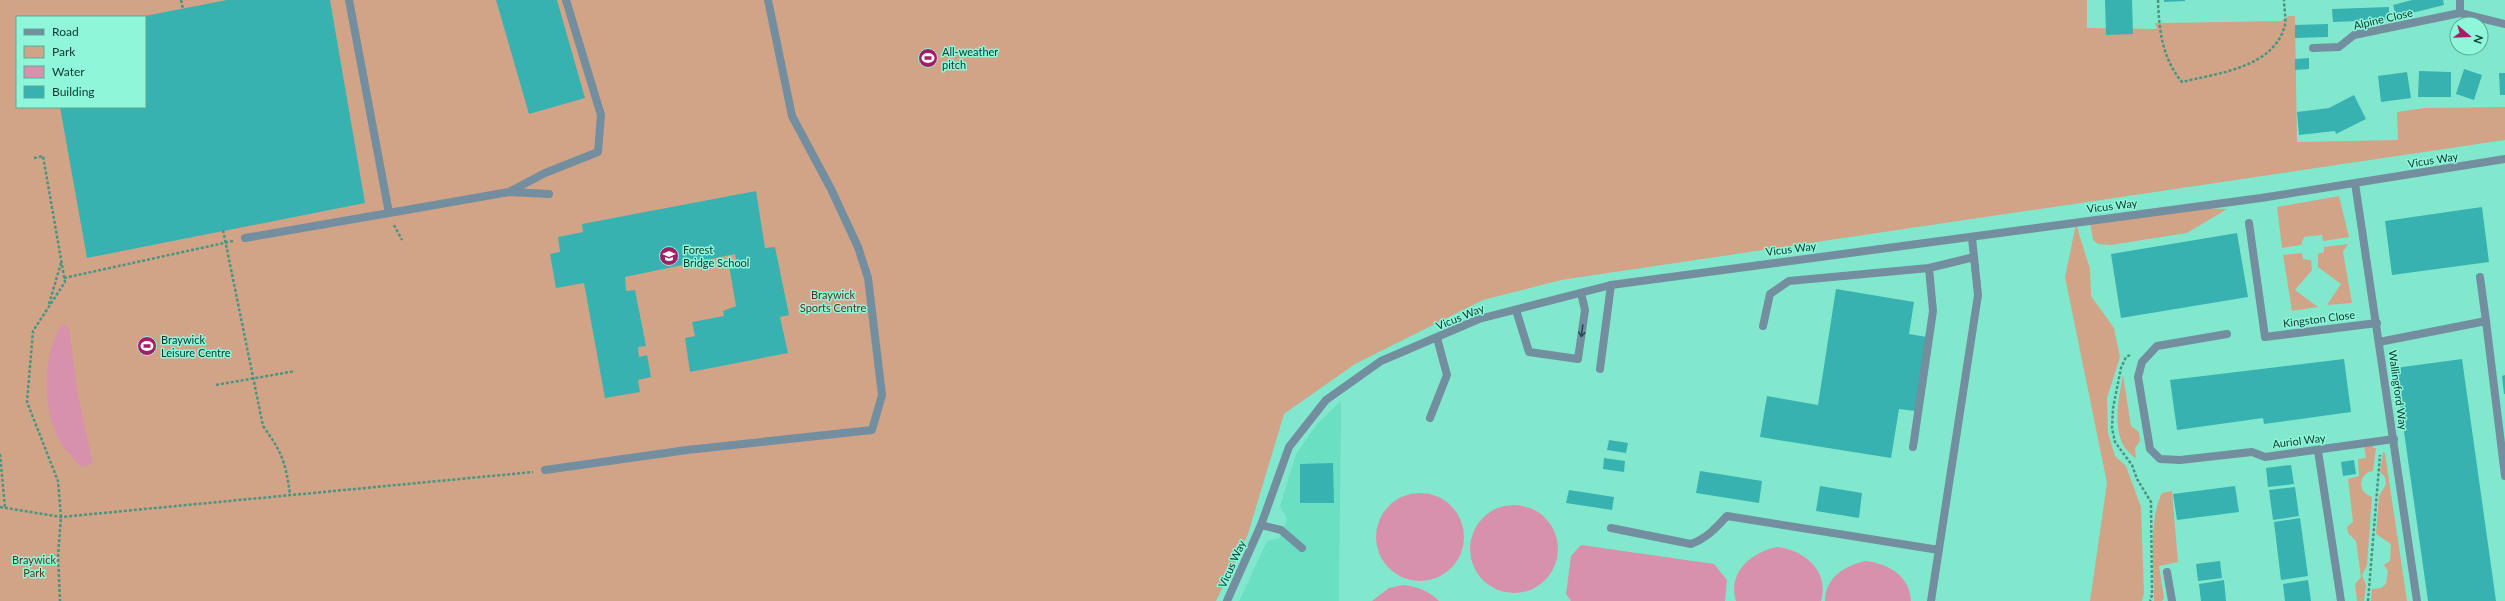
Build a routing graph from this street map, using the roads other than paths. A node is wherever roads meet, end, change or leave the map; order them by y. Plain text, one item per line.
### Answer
1 (348, 0) edge
2 (566, 0) edge
3 (768, 0) edge
4 (2460, 0) edge
5 (2460, 13) junction
6 (2505, 24) edge
7 (2313, 48) dead end
8 (2505, 160) edge
9 (2355, 183) junction
10 (509, 192) junction
11 (549, 194) dead end
12 (388, 213) junction
13 (2249, 223) dead end
14 (245, 238) road end
15 (1972, 238) junction
16 (1974, 257) junction
17 (1928, 268) junction
18 (2480, 277) dead end
19 (1611, 285) junction
20 (1581, 292) junction
21 (1516, 310) junction
22 (2486, 321) junction
23 (2376, 323) junction
24 (1763, 326) dead end
25 (2227, 334) dead end
26 (1437, 338) junction
27 (2379, 342) junction
28 (1600, 369) dead end
29 (1430, 418) dead end
30 (2394, 439) junction
31 (1913, 447) dead end
32 (2318, 451) junction
33 (545, 470) road end
34 (2505, 476) edge
35 (1261, 525) junction
36 (1611, 528) dead end
37 (1302, 548) dead end
38 (1939, 550) junction
39 (2167, 572) dead end
40 (1227, 601) edge
41 (1931, 601) edge
42 (2172, 601) edge
43 (2341, 601) edge
44 (2417, 601) edge

1 - 12 street
2 - 10 street
3 - 33 street
4 - 5 street
5 - 6 street, Alpine Close
5 - 7 street, Alpine Close
8 - 9 street, Vicus Way
9 - 15 street, Vicus Way
9 - 23 street, Wallingford Way
10 - 11 street
10 - 12 street
12 - 14 street
13 - 23 street, Kingston Close
15 - 16 street
15 - 19 street, Vicus Way
16 - 17 street
16 - 38 street
17 - 24 street
17 - 31 street
18 - 22 street
19 - 20 street, Vicus Way
19 - 28 street
20 - 21 street, Vicus Way
20 -> 21 street
21 - 26 street, Vicus Way
22 - 27 street
22 - 34 street
23 - 27 street, Wallingford Way
25 - 32 street, Auriol Way
26 - 29 street
26 - 35 street, Vicus Way
27 - 30 street, Wallingford Way
30 - 32 street, Auriol Way
30 - 44 street, Wallingford Way
32 - 43 street
35 - 37 street
35 - 40 street, Vicus Way
36 - 38 street
38 - 41 street
39 - 42 street

